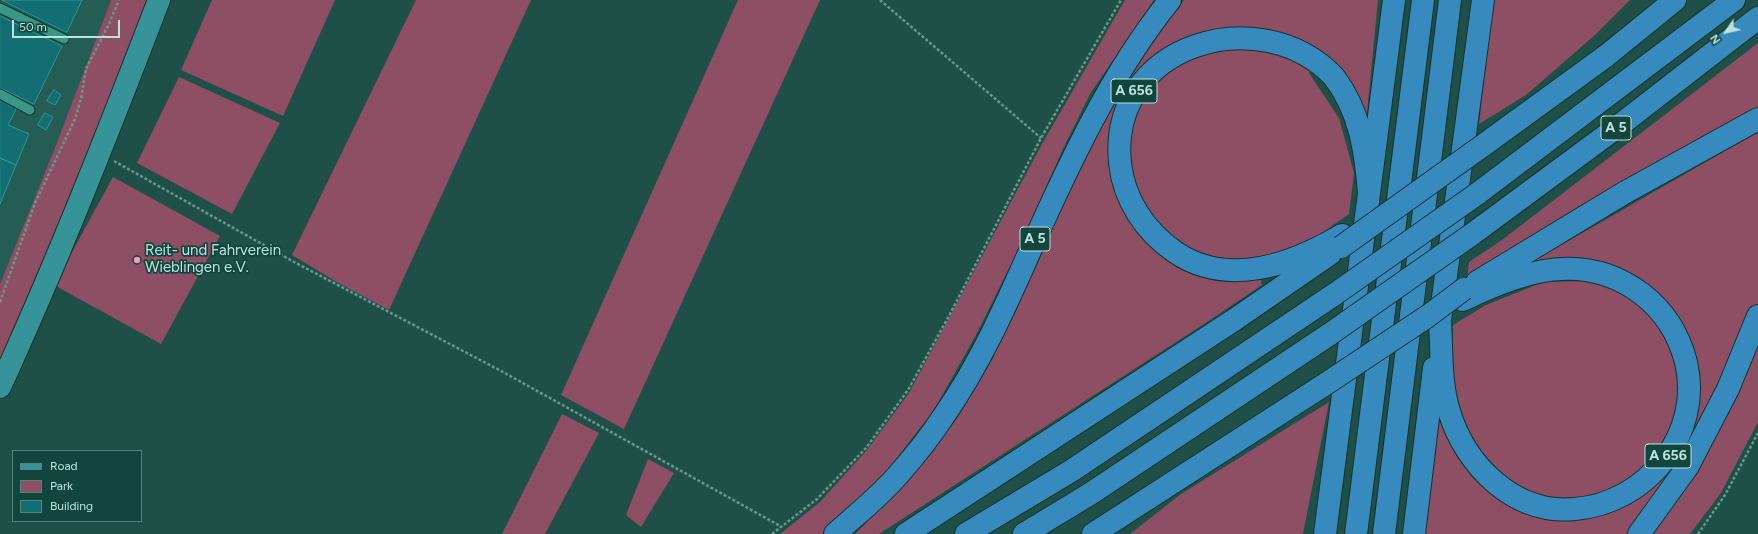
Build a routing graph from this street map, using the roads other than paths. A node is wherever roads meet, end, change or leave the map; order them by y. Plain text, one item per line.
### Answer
1 (159, 0) edge
2 (1170, 0) edge
3 (1394, 0) edge
4 (1423, 0) edge
5 (1450, 0) edge
6 (1483, 0) edge
7 (1660, 0) edge
8 (1675, 0) edge
9 (1734, 0) edge
10 (0, 8) edge
11 (1758, 18) edge
12 (64, 39) dead end
13 (1606, 56) junction
14 (0, 94) edge
15 (30, 110) dead end
16 (1758, 119) edge
17 (1369, 193) junction
18 (1341, 241) junction
19 (1463, 295) junction
20 (1758, 316) edge
21 (1434, 319) junction
22 (0, 387) edge
23 (1330, 494) junction
24 (1154, 495) junction
25 (835, 534) edge
26 (906, 534) edge
27 (966, 534) edge
28 (1024, 534) edge
29 (1093, 534) edge
30 (1107, 534) edge
31 (1315, 534) edge
32 (1325, 534) edge
33 (1356, 534) edge
34 (1384, 534) edge
35 (1414, 534) edge
36 (1639, 534) edge

1 - 22 main road
2 - 25 highway, A 5
3 - 17 highway
4 - 33 highway
5 - 34 highway
6 - 21 highway
7 - 13 highway
8 - 13 highway
9 - 27 highway, A 5, bridge
10 - 12 lane
11 - 28 highway, A 5, bridge
13 - 18 highway, bridge
14 - 15 lane
16 - 19 highway
17 - 18 highway, A 656
17 - 23 highway
18 - 26 highway
19 - 21 highway, A 656, bridge
19 - 21 highway, A 656
20 - 36 highway
21 - 24 highway, bridge
21 - 35 highway
23 - 31 highway
23 - 32 highway
24 - 29 highway
24 - 30 highway

